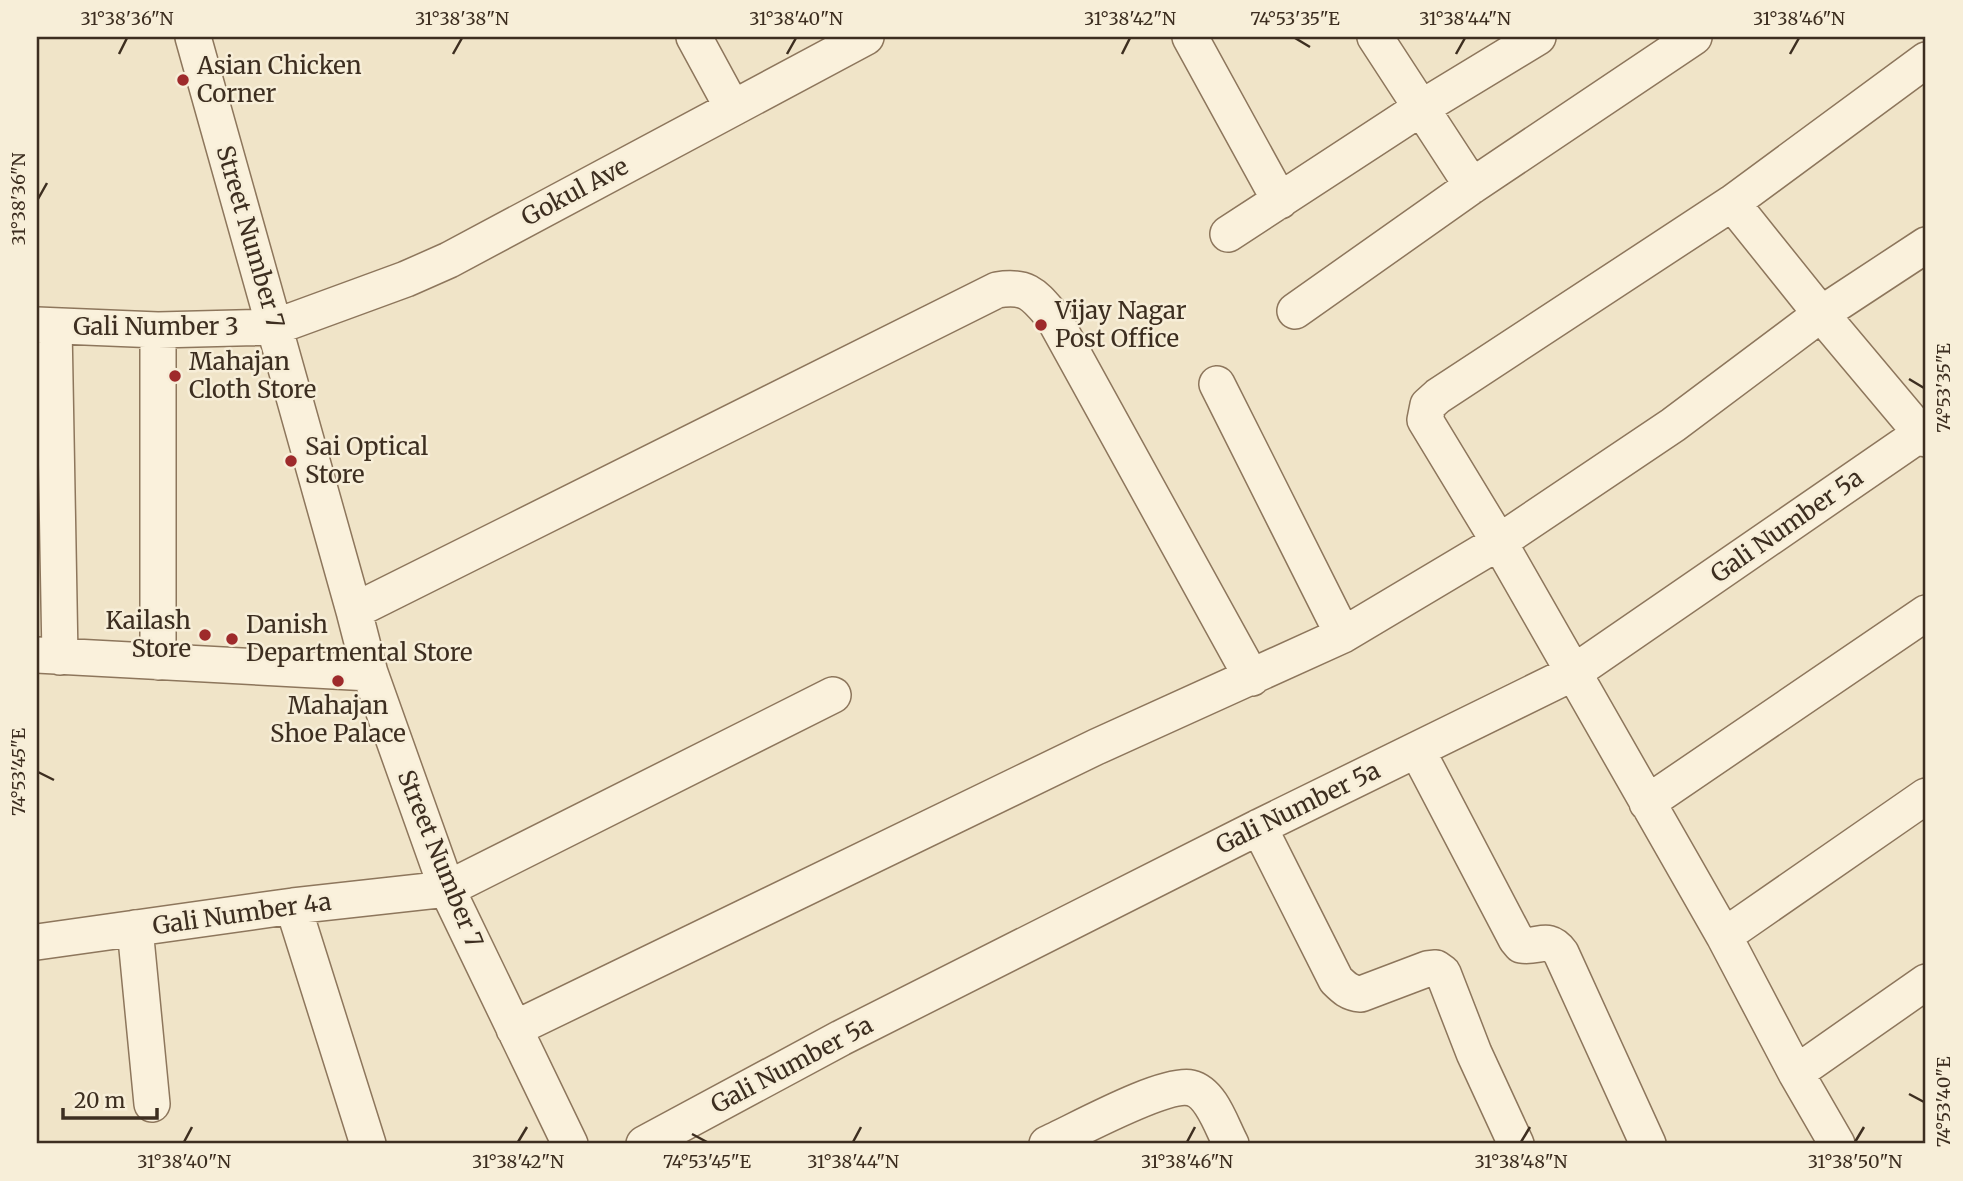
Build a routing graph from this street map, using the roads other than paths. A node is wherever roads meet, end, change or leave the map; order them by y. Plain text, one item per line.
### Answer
1 (193, 37) edge
2 (694, 37) edge
3 (866, 37) edge
4 (1190, 37) edge
5 (1375, 37) edge
6 (1538, 37) edge
7 (1694, 37) edge
8 (1926, 60) edge
9 (733, 107) junction
10 (1421, 108) junction
11 (1472, 186) junction
12 (1280, 201) junction
13 (1732, 203) junction
14 (1228, 234) dead end
15 (1926, 245) edge
16 (1296, 311) dead end
17 (1821, 314) junction
18 (45, 326) edge
19 (275, 327) junction
20 (158, 330) junction
21 (1217, 384) dead end
22 (1924, 434) edge
23 (1499, 542) junction
24 (354, 611) junction
25 (1926, 613) edge
26 (1343, 635) junction
27 (48, 656) edge
28 (158, 662) junction
29 (370, 673) junction
30 (1573, 673) junction
31 (1252, 678) junction
32 (833, 695) dead end
33 (1417, 750) junction
34 (1926, 796) edge
35 (1647, 803) junction
36 (1259, 827) junction
37 (447, 889) junction
38 (293, 906) junction
39 (135, 928) junction
40 (1724, 936) junction
41 (37, 942) edge
42 (1926, 982) edge
43 (514, 1029) junction
44 (1796, 1073) junction
45 (152, 1104) dead end
46 (368, 1144) edge
47 (570, 1144) edge
48 (643, 1144) edge
49 (1047, 1144) edge
50 (1231, 1144) edge
51 (1516, 1144) edge
52 (1648, 1144) edge
53 (1837, 1144) edge

1 - 19 street, Street Number 7
2 - 9 street
3 - 9 street, Gokul Ave
4 - 12 street
5 - 10 street
6 - 10 street
7 - 11 street
8 - 13 street
9 - 19 street, Gokul Ave
10 - 11 street
10 - 12 street
11 - 16 street
12 - 14 street
13 - 17 street
13 - 23 street
15 - 17 street
17 - 22 street
17 - 23 street
18 - 20 street, Gali Number 3
18 - 27 street
19 - 20 street, Gali Number 3
19 - 24 street, Street Number 7
20 - 28 street
21 - 26 street
22 - 30 street, Gali Number 5a
23 - 26 street
23 - 30 street
24 - 29 street, Street Number 7
24 - 31 street
25 - 35 street
26 - 31 street
27 - 28 street
28 - 29 street
29 - 37 street, Street Number 7
30 - 33 street, Gali Number 5a
30 - 35 street
31 - 43 street
32 - 37 street
33 - 36 street, Gali Number 5a
33 - 52 street
34 - 40 street
35 - 40 street
36 - 48 street, Gali Number 5a
36 - 51 street
37 - 38 street, Gali Number 4a
37 - 43 street, Street Number 7
38 - 39 street, Gali Number 4a
38 - 46 street
39 - 41 street, Gali Number 4a
39 - 45 street
40 - 44 street
42 - 44 street
43 - 47 street, Street Number 7
44 - 53 street
49 - 50 street

